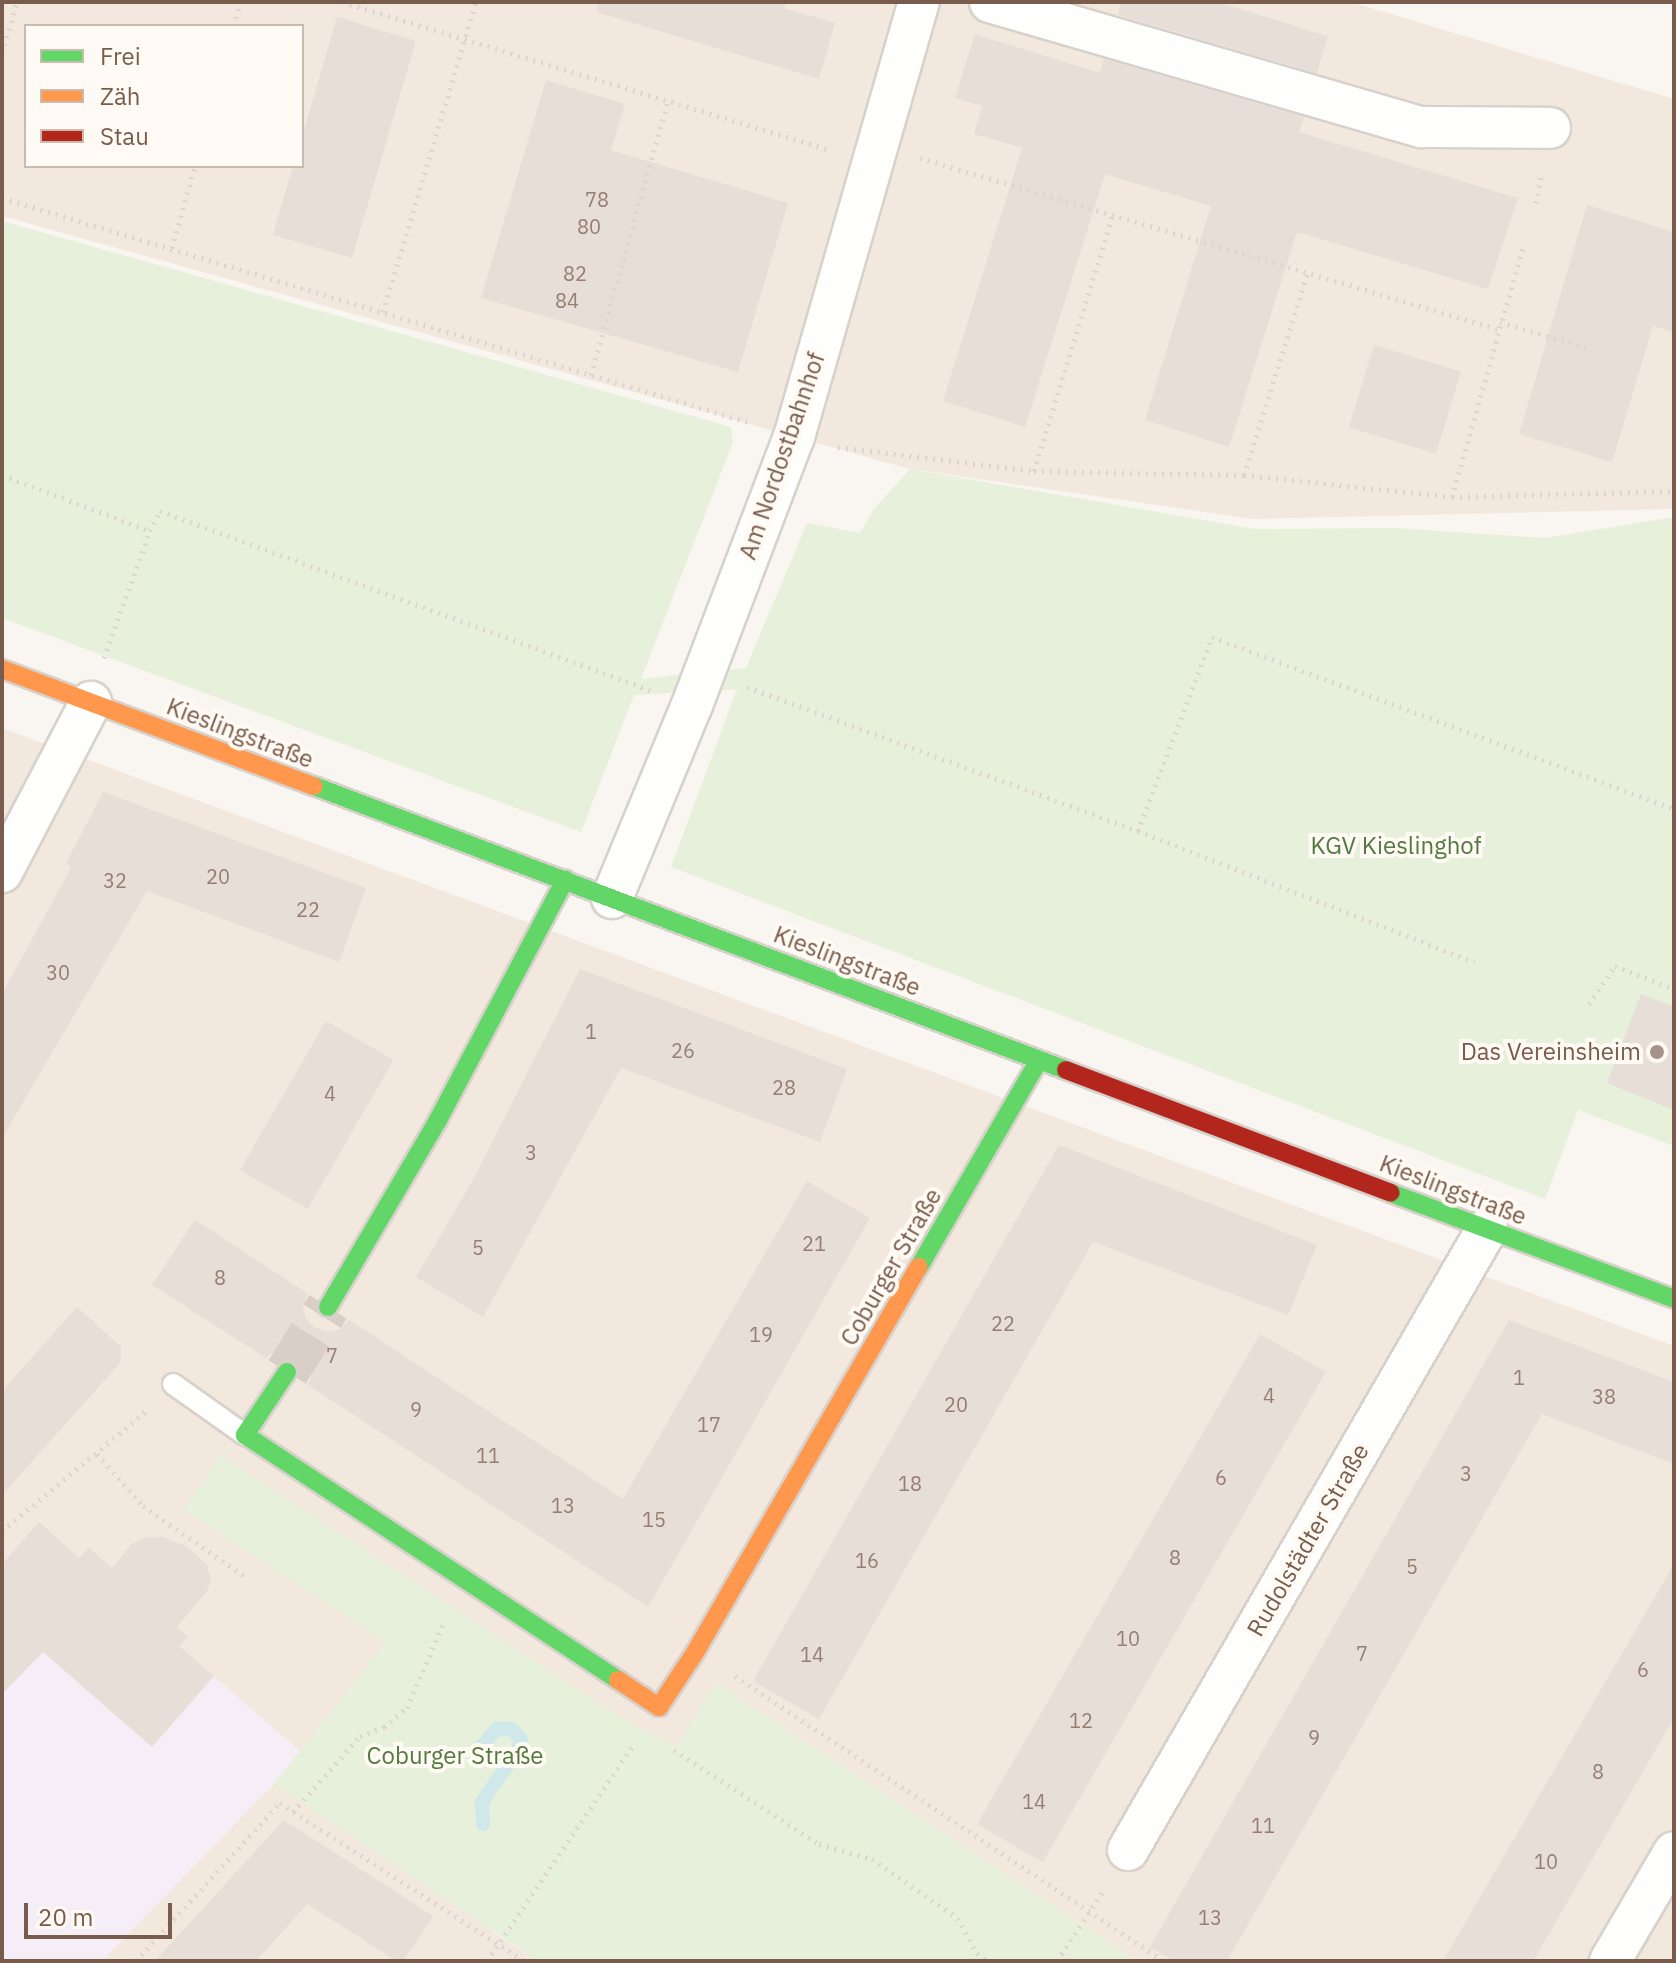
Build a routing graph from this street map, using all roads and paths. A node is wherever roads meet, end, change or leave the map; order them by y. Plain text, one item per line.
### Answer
1 (17, 2) edge
2 (241, 2) edge
3 (342, 2) edge
4 (476, 2) edge
5 (919, 2) edge
6 (990, 2) edge
7 (235, 24) edge
8 (465, 39) junction
9 (2, 53) edge
10 (668, 101) junction
11 (1550, 128) dead end
12 (875, 154) junction
13 (194, 168) edge
14 (2, 198) edge
15 (1113, 214) junction
16 (1523, 247) dead end
17 (172, 248) junction
18 (1308, 272) junction
19 (383, 312) junction
20 (1500, 322) junction
21 (1498, 329) junction
22 (1592, 349) dead end
23 (591, 375) junction
24 (794, 437) junction
25 (1034, 471) junction
26 (2, 475) edge
27 (1244, 475) junction
28 (1674, 491) edge
29 (1452, 497) junction
30 (150, 531) junction
31 (2, 669) edge
32 (698, 690) junction
33 (91, 702) junction
34 (1674, 809) edge
35 (1138, 831) junction
36 (2, 872) edge
37 (565, 880) junction
38 (612, 898) junction
39 (1474, 962) dead end
40 (1674, 989) edge
41 (1589, 1004) dead end
42 (1039, 1060) junction
43 (1487, 1229) junction
44 (1674, 1299) edge
45 (328, 1307) tunnel mouth
46 (287, 1372) tunnel mouth
47 (173, 1384) joint
48 (245, 1435) junction
49 (97, 1454) junction
50 (2, 1531) edge
51 (244, 1576) dead end
52 (445, 1620) dead end
53 (696, 1651) junction
54 (659, 1707) junction
55 (643, 1730) junction
56 (293, 1812) junction
57 (1128, 1850) dead end
58 (1674, 1852) edge
59 (1091, 1911) junction
60 (499, 1945) junction
61 (136, 1961) edge
62 (487, 1961) edge
63 (524, 1961) edge
64 (988, 1961) edge
65 (1057, 1961) edge
66 (1164, 1961) edge
67 (1610, 1961) edge

1 - 9 path
2 - 7 path
3 - 8 path
4 - 8 path
5 - 12 street, Am Nordostbahnhof
6 - 11 street
8 - 10 path
8 - 19 path
10 - 12 path
10 - 23 path
12 - 15 path
12 - 24 street, Am Nordostbahnhof
13 - 17 path
14 - 17 path
15 - 18 path
15 - 25 path
16 - 20 path
17 - 19 path
18 - 21 path
18 - 27 path
19 - 23 path
20 - 21 path
20 - 22 path
21 - 29 path
23 - 24 path
24 - 25 path
24 - 32 street, Am Nordostbahnhof
25 - 27 path
26 - 30 path
27 - 29 path
28 - 29 path
30 - 32 path
30 - 33 path
31 - 33 street, Kieslingstraße
32 - 35 path
32 - 38 street, Am Nordostbahnhof
33 - 36 street
33 - 37 street, Kieslingstraße
34 - 35 path
35 - 39 path
37 - 38 street, Kieslingstraße
37 - 45 street
38 - 42 street, Kieslingstraße
40 - 41 path
42 - 43 street, Kieslingstraße
42 - 53 street, Coburger Straße
43 - 44 street, Kieslingstraße
43 - 57 street, Rudolstädter Straße
46 - 48 street
47 - 48 lane
47 - 49 path
48 - 54 street
49 - 50 path
49 - 51 path
52 - 56 path
53 - 54 street, Coburger Straße
53 - 59 path
54 - 55 path
55 - 60 path
55 - 64 path
56 - 60 path
56 - 61 path
58 - 67 street
59 - 65 path
59 - 66 path
60 - 62 path
60 - 63 path

